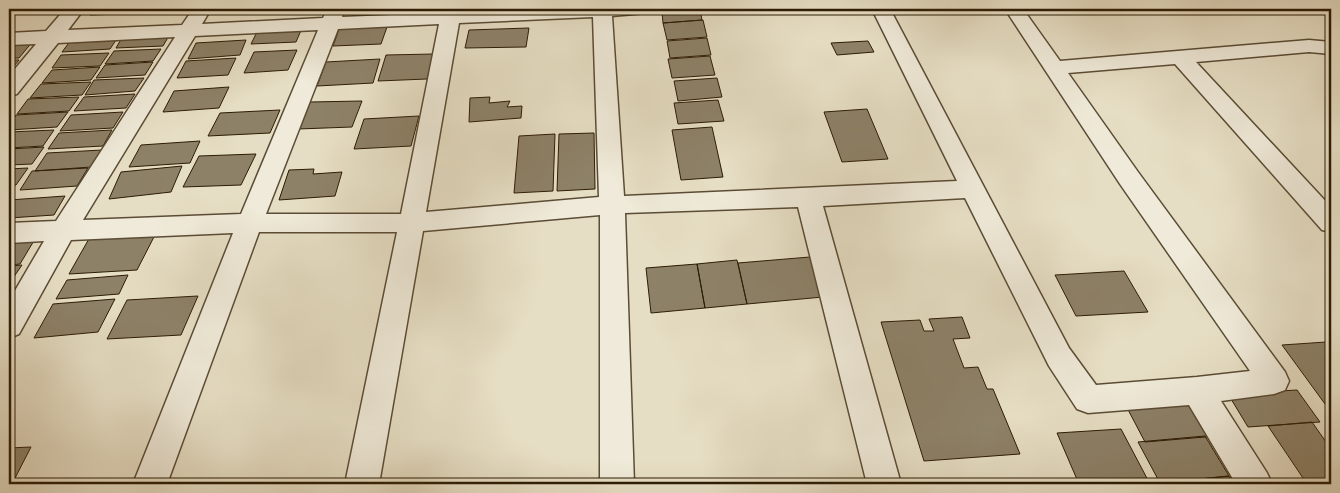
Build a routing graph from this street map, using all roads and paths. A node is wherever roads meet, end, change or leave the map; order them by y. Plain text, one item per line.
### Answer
1 (75, 9) edge
2 (202, 9) edge
3 (639, 9) edge
4 (881, 9) edge
5 (1014, 9) edge
6 (602, 10) edge
7 (451, 14) edge
8 (334, 16) edge
9 (188, 31) junction
10 (51, 37) junction
11 (9, 39) edge
12 (1309, 46) junction
13 (1331, 48) edge
14 (1181, 58) junction
15 (1331, 66) edge
16 (1054, 68) junction
17 (9, 89) edge
18 (975, 188) junction
19 (808, 198) junction
20 (612, 205) junction
21 (250, 222) junction
22 (1331, 223) edge
23 (411, 224) junction
24 (64, 230) junction
25 (9, 233) edge
26 (9, 326) edge
27 (1197, 391) junction
28 (150, 484) edge
29 (362, 484) edge
30 (617, 484) edge
31 (884, 484) edge
32 (1255, 484) edge

1 - 10 street
2 - 9 street
3 - 6 street
4 - 18 street
5 - 16 street
6 - 7 street
6 - 20 street
7 - 8 street
7 - 23 street
8 - 9 street
8 - 21 street
9 - 10 street
9 - 24 street
10 - 11 street
10 - 17 street
12 - 13 street
12 - 14 street
12 - 15 street
14 - 16 street
14 - 22 street
16 - 27 street
18 - 19 street
18 - 27 street
19 - 20 street
19 - 31 street
20 - 23 street
20 - 30 street
21 - 23 street
21 - 24 street
21 - 28 street
23 - 29 street
24 - 25 street
24 - 26 street
27 - 32 street

